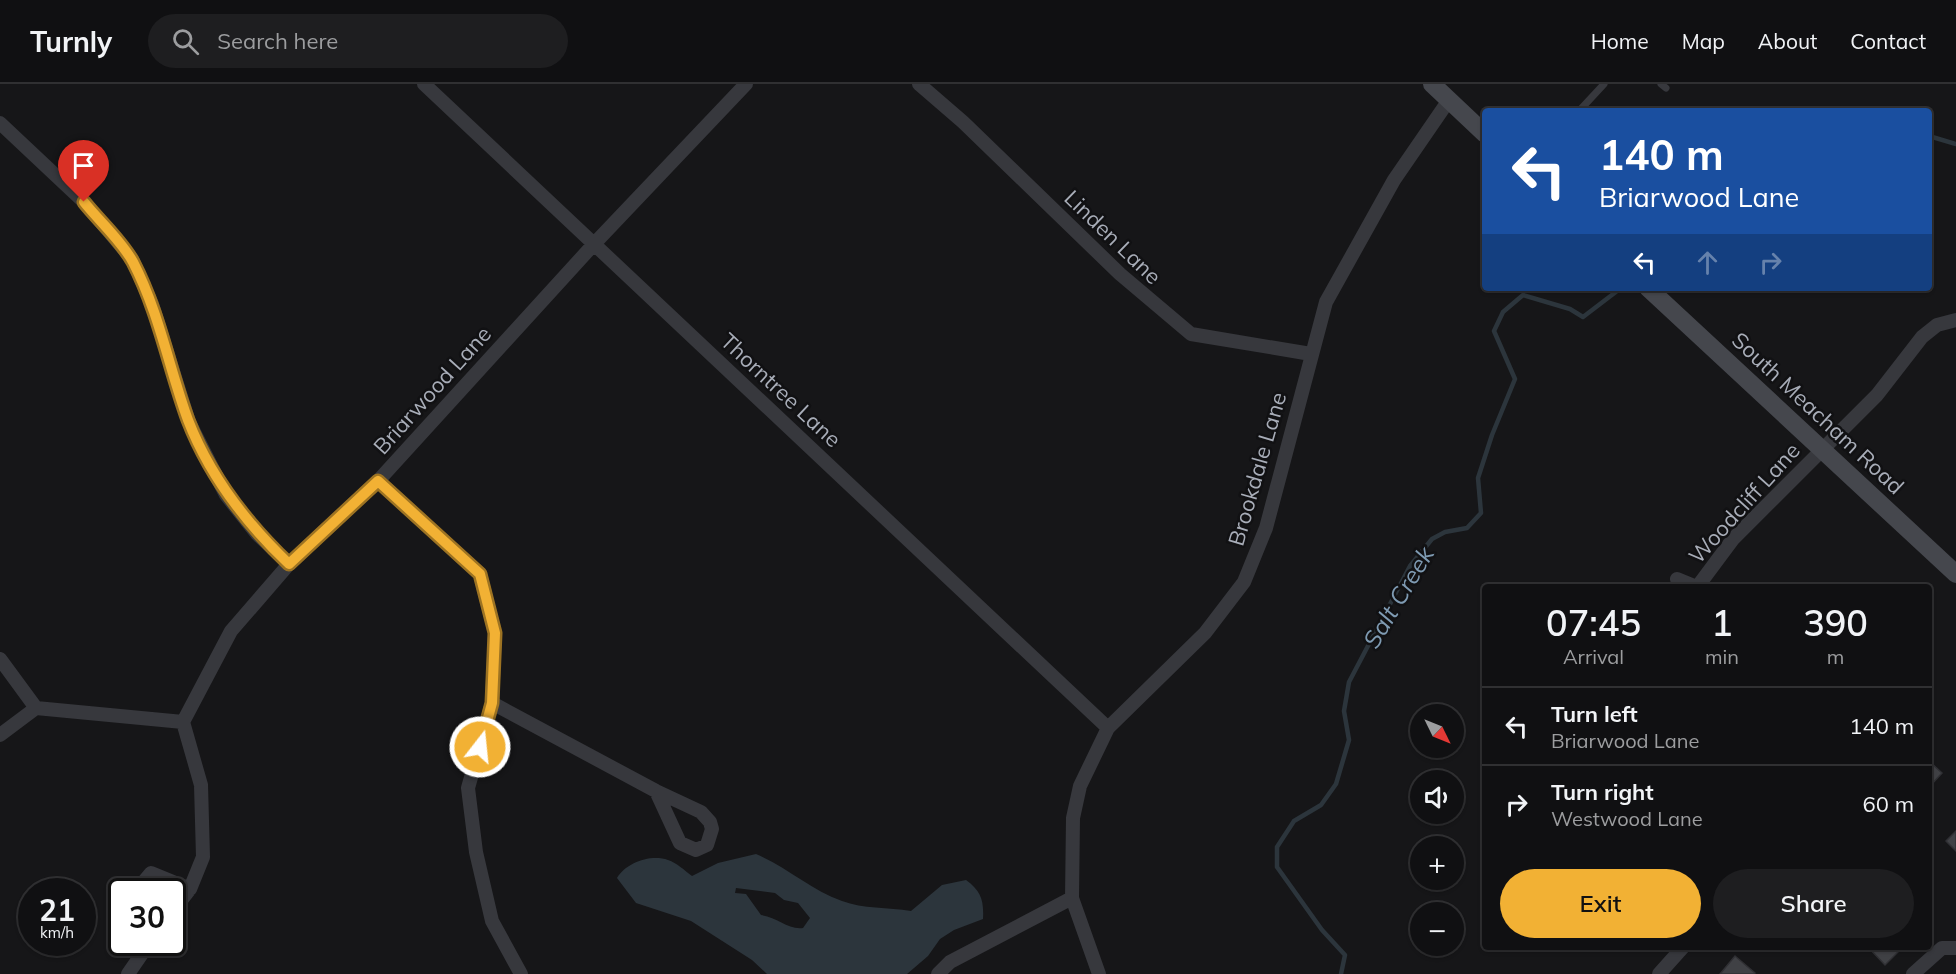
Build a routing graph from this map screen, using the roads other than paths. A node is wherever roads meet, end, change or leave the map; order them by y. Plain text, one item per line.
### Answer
1 (424, 84) edge
2 (746, 84) edge
3 (919, 84) edge
4 (1432, 84) edge
5 (1604, 84) edge
6 (1449, 100) junction
7 (1582, 108) edge
8 (0, 123) edge
9 (1482, 131) edge
10 (594, 244) junction
11 (1651, 291) edge
12 (1956, 320) edge
13 (1311, 354) junction
14 (1822, 448) junction
15 (378, 481) junction
16 (289, 564) junction
17 (1956, 574) edge
18 (1677, 579) dead end
19 (1691, 584) edge
20 (1698, 584) edge
21 (0, 660) edge
22 (492, 703) junction
23 (36, 708) junction
24 (183, 722) junction
25 (1108, 728) junction
26 (0, 735) edge
27 (656, 791) junction
28 (147, 878) edge
29 (162, 878) edge
30 (186, 888) edge
31 (190, 890) junction
32 (186, 895) edge
33 (1072, 898) junction
34 (1956, 948) edge
35 (1680, 950) edge
36 (137, 956) edge
37 (128, 974) edge
38 (522, 974) edge
39 (938, 974) edge
40 (1099, 974) edge
41 (1659, 974) edge
42 (1913, 974) edge

1 - 10 street, Thorntree Lane
2 - 10 street, Briarwood Lane
3 - 13 street, Linden Lane
4 - 6 main road
5 - 7 lane
6 - 9 main road
6 - 13 street, Brookdale Lane
8 - 16 street
10 - 15 street, Briarwood Lane
10 - 25 street, Thorntree Lane
11 - 14 main road, South Meacham Road
12 - 14 street, Woodcliff Lane
13 - 25 street, Brookdale Lane
14 - 17 main road, South Meacham Road
14 - 20 street, Woodcliff Lane
15 - 16 street, Briarwood Lane
15 - 22 street
16 - 24 street, Briarwood Lane
18 - 19 street, Woodcliff Lane
21 - 23 street
22 - 27 street
22 - 38 street
23 - 24 street
23 - 26 street
24 - 31 street
25 - 33 street, Brookdale Lane
27 - 27 street
28 - 29 street
30 - 31 street
31 - 32 street
33 - 39 street
33 - 40 street
34 - 42 street
35 - 41 street
36 - 37 street

